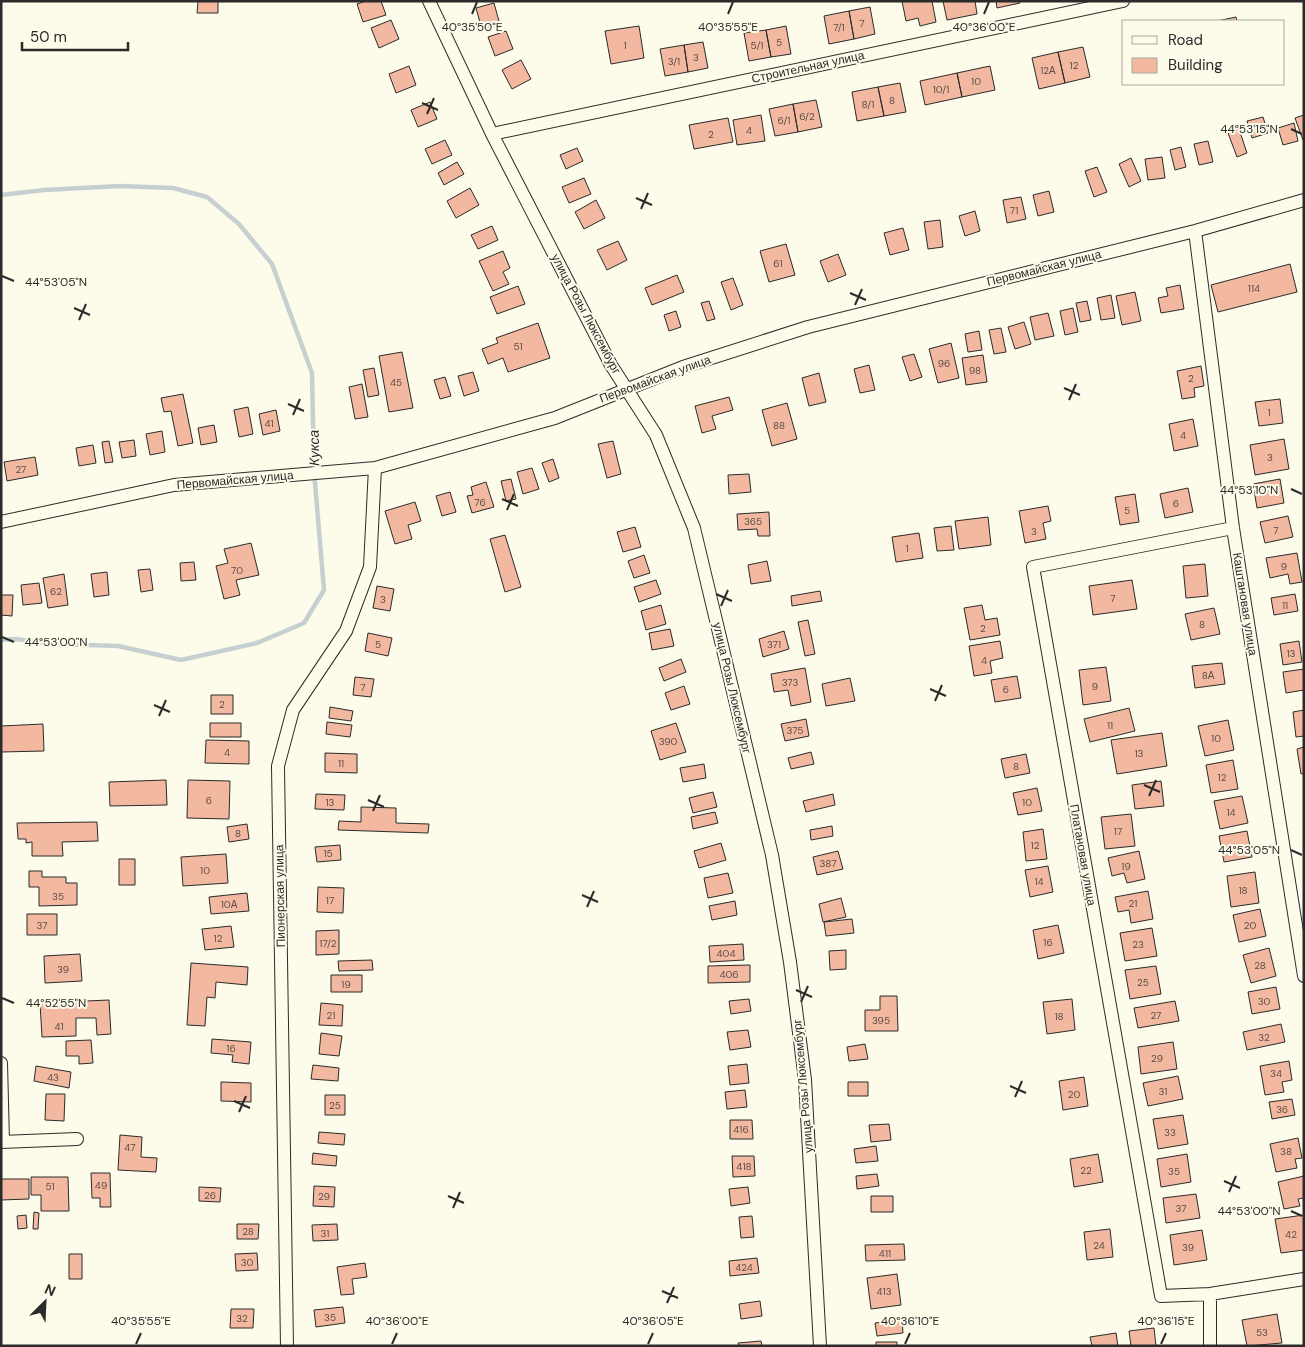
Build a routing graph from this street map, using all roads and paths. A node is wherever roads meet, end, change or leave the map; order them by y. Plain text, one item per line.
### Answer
1 (429, 1) edge
2 (1123, 1) edge
3 (492, 134) junction
4 (1304, 200) edge
5 (1195, 231) junction
6 (625, 388) junction
7 (375, 468) junction
8 (1, 522) edge
9 (1233, 528) junction
10 (1304, 976) edge
11 (1, 1063) edge
12 (77, 1139) dead end
13 (2, 1142) edge
14 (1304, 1279) edge
15 (1210, 1294) junction
16 (287, 1346) edge
17 (820, 1346) edge
18 (1210, 1346) edge

1 - 3 street, улица Розы Люксембург
2 - 3 street, Строительная улица
3 - 6 street, улица Розы Люксембург
4 - 5 street, Первомайская улица
5 - 6 street, Первомайская улица
5 - 9 street, Каштановая улица
6 - 7 street, Первомайская улица
6 - 17 street, улица Розы Люксембург
7 - 8 street, Первомайская улица
7 - 16 street, Пионерская улица
9 - 10 street, Каштановая улица
9 - 15 street, Платановая улица
11 - 13 street
12 - 13 street
14 - 15 street
15 - 18 street

